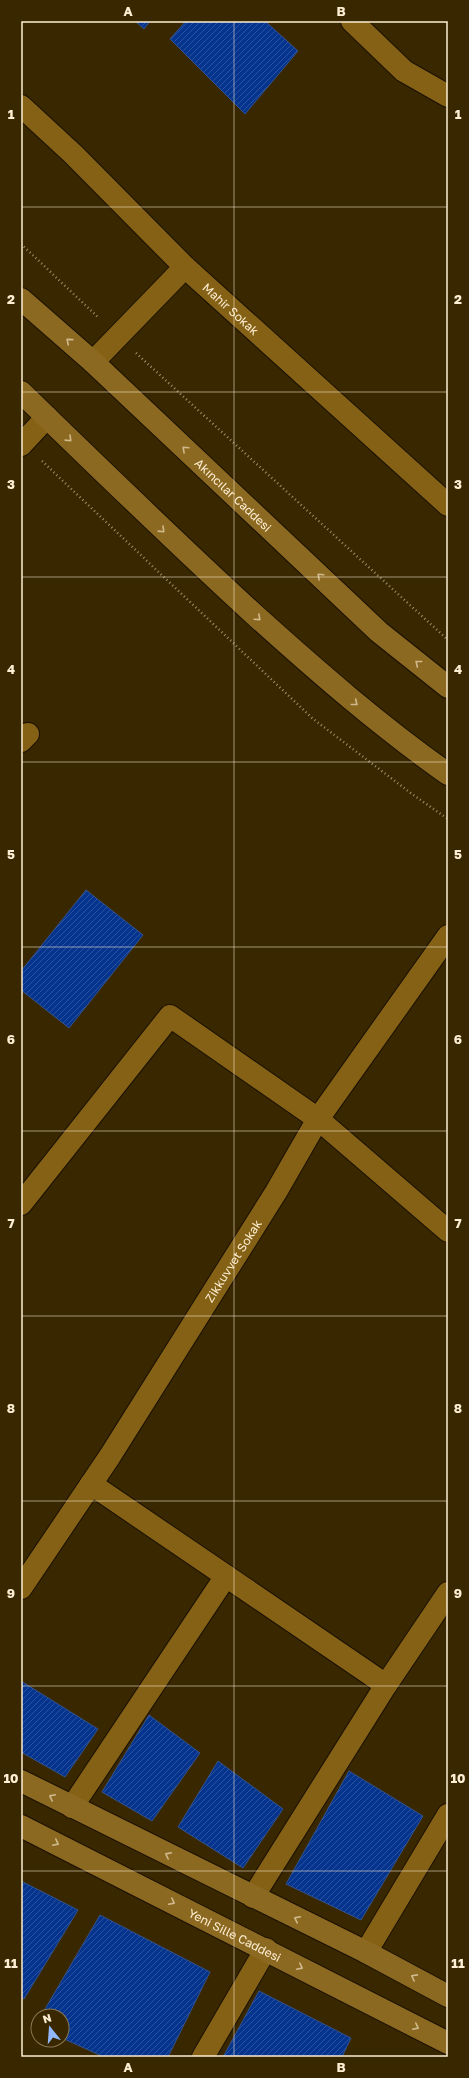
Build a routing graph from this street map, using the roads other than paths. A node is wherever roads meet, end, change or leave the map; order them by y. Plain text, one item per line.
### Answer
1 (352, 21) edge
2 (448, 96) edge
3 (21, 106) edge
4 (185, 267) junction
5 (21, 299) edge
6 (93, 362) junction
7 (21, 392) edge
8 (47, 417) junction
9 (22, 444) edge
10 (448, 505) edge
11 (448, 687) edge
12 (448, 774) edge
13 (448, 936) edge
14 (318, 1119) junction
15 (21, 1204) edge
16 (448, 1231) edge
17 (91, 1484) junction
18 (226, 1576) junction
19 (21, 1588) edge
20 (448, 1593) edge
21 (386, 1685) junction
22 (21, 1781) edge
23 (72, 1807) junction
24 (448, 1815) edge
25 (21, 1826) edge
26 (253, 1898) junction
27 (266, 1949) junction
28 (366, 1952) junction
29 (448, 1996) edge
30 (448, 2043) edge
31 (203, 2057) edge

1 - 2 street
3 - 4 street, Mahir Sokak
4 - 6 street
4 - 10 street, Mahir Sokak
6 -> 5 main road, Akıncılar Caddesi
11 -> 6 main road, Akıncılar Caddesi
7 - 8 main road
8 - 9 street
8 -> 12 main road
13 - 14 street, Zikkuvvet Sokak
14 - 15 street
14 - 16 street
14 - 17 street, Zikkuvvet Sokak
17 - 18 street
17 - 19 street, Zikkuvvet Sokak
18 - 21 street
18 - 23 street
20 - 21 street
21 - 26 street
23 -> 22 main road
26 -> 23 main road
24 - 28 street
25 -> 27 main road, Yeni Sille Caddesi
28 -> 26 main road
27 -> 30 main road, Yeni Sille Caddesi
27 - 31 street
29 -> 28 main road

